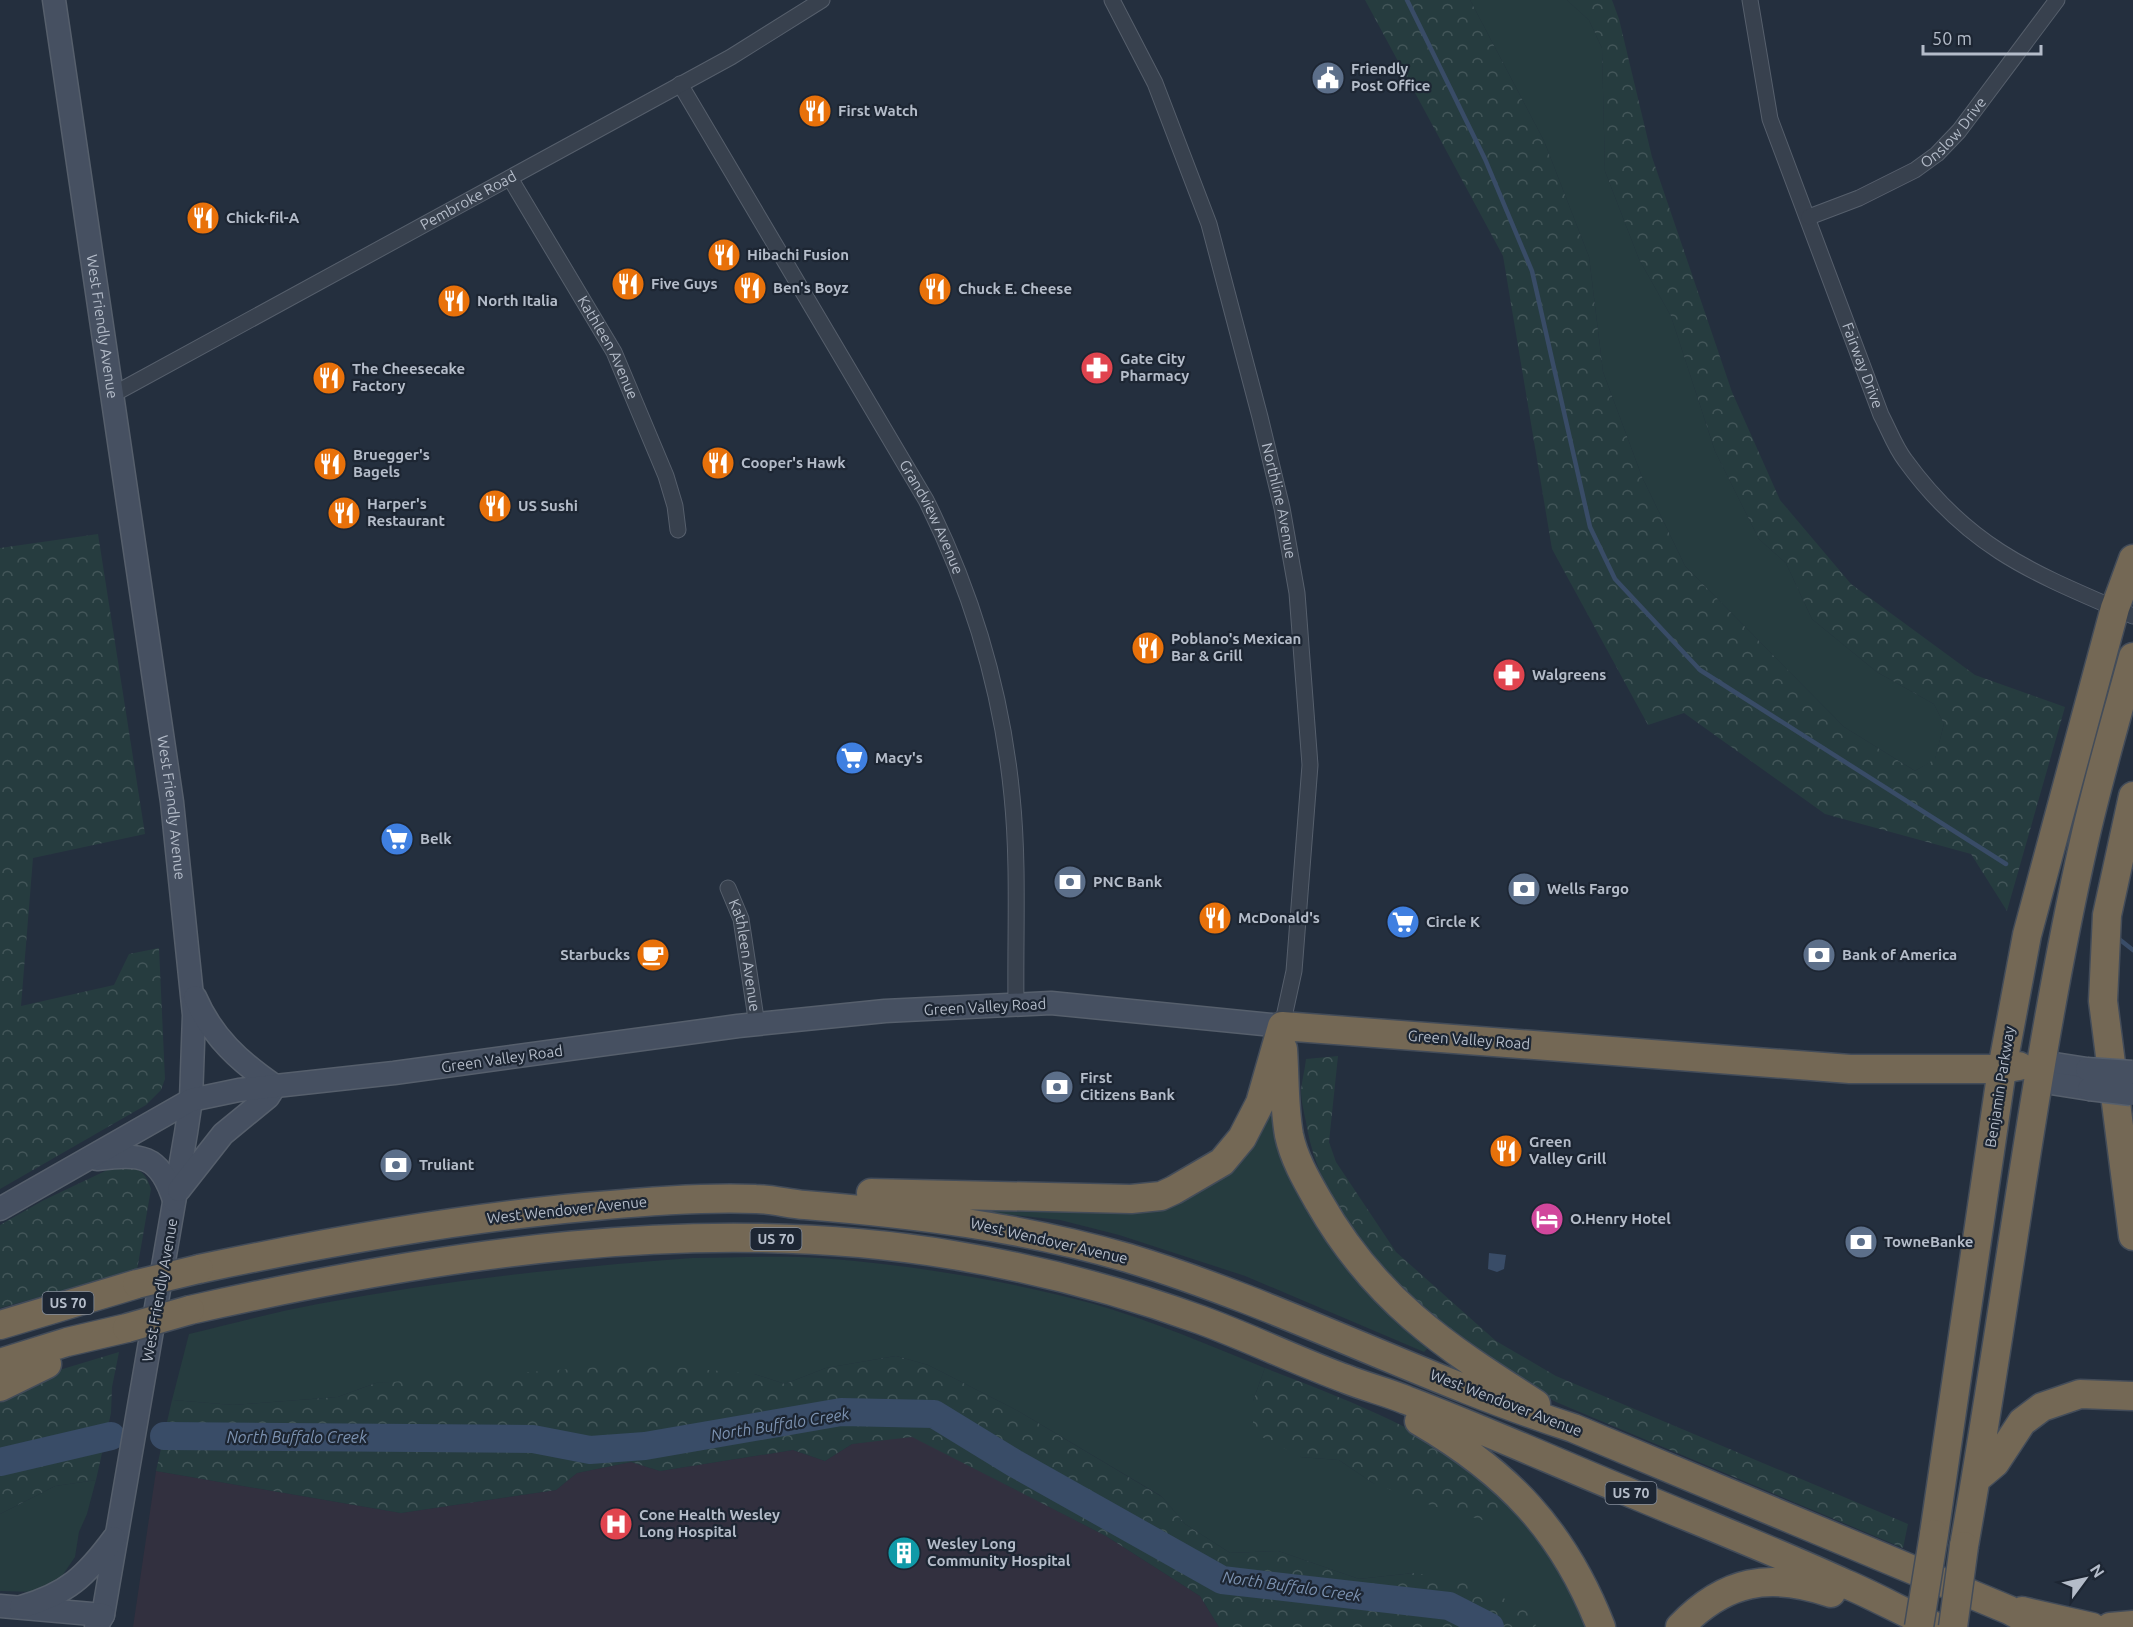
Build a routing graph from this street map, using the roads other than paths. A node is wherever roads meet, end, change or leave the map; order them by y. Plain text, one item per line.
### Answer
1 (54, 0) edge
2 (822, 0) edge
3 (1112, 0) edge
4 (1750, 0) edge
5 (2057, 0) edge
6 (680, 84) junction
7 (510, 178) junction
8 (1809, 217) junction
9 (112, 395) junction
10 (678, 530) dead end
11 (2133, 559) edge
12 (2124, 612) edge
13 (2133, 657) edge
14 (2133, 796) edge
15 (728, 888) dead end
16 (192, 989) junction
17 (1016, 1005) junction
18 (757, 1024) junction
19 (1282, 1026) junction
20 (2002, 1069) junction
21 (2040, 1071) junction
22 (2132, 1083) edge
23 (275, 1086) junction
24 (191, 1100) junction
25 (86, 1160) junction
26 (175, 1198) junction
27 (759, 1199) junction
28 (0, 1209) edge
29 (2133, 1236) edge
30 (0, 1325) edge
31 (122, 1329) junction
32 (0, 1363) edge
33 (1346, 1380) junction
34 (0, 1387) edge
35 (2133, 1396) edge
36 (1573, 1428) junction
37 (1976, 1479) junction
38 (116, 1535) junction
39 (10, 1606) edge
40 (2009, 1610) junction
41 (1915, 1622) edge
42 (102, 1623) edge
43 (2133, 1625) edge
44 (1601, 1627) edge
45 (1680, 1627) edge
46 (1937, 1627) edge
47 (1953, 1627) edge
48 (2040, 1627) edge
49 (2092, 1627) edge
50 (2110, 1627) edge

1 - 9 main road, West Friendly Avenue
2 - 6 street, Pembroke Road
3 - 19 street, Northline Avenue
4 - 8 street, Fairway Drive
5 - 8 street, Onslow Drive
6 - 7 street, Pembroke Road
6 - 17 street, Grandview Avenue
7 - 9 street, Pembroke Road
7 - 10 street, Kathleen Avenue
8 - 12 street, Fairway Drive
9 - 16 main road, West Friendly Avenue
11 - 12 highway, Benjamin Parkway
12 - 20 highway, Benjamin Parkway
13 - 21 highway
14 - 29 highway
15 - 18 street, Kathleen Avenue
16 - 23 main road
16 - 24 main road, West Friendly Avenue
17 - 18 main road, Green Valley Road
17 - 19 main road, Green Valley Road
18 - 23 main road, Green Valley Road
19 - 20 highway, Green Valley Road
19 - 27 highway
19 - 36 highway
20 - 21 highway, Green Valley Road
20 - 41 highway, Benjamin Parkway, bridge
21 - 22 main road, Green Valley Road, bridge
21 - 37 highway
23 - 24 main road, Green Valley Road
23 - 26 main road
24 - 25 main road, Green Valley Road
24 - 26 main road, West Friendly Avenue
25 - 26 main road
25 - 28 main road, Green Valley Road
26 - 38 main road, West Friendly Avenue
27 - 30 highway, West Wendover Avenue / US 70, bridge
27 - 36 highway, West Wendover Avenue / US 70
31 - 32 highway, US 70
31 - 33 highway, US 70, bridge
31 - 34 highway
33 - 41 highway, US 70
33 - 44 highway
35 - 37 highway
36 - 40 highway, West Wendover Avenue / US 70
37 - 47 highway, bridge
38 - 39 main road
38 - 42 main road, West Friendly Avenue
39 - 42 main road
40 - 48 highway, West Wendover Avenue / US 70
40 - 49 highway
41 - 45 highway
41 - 46 highway, US 70
43 - 50 highway

